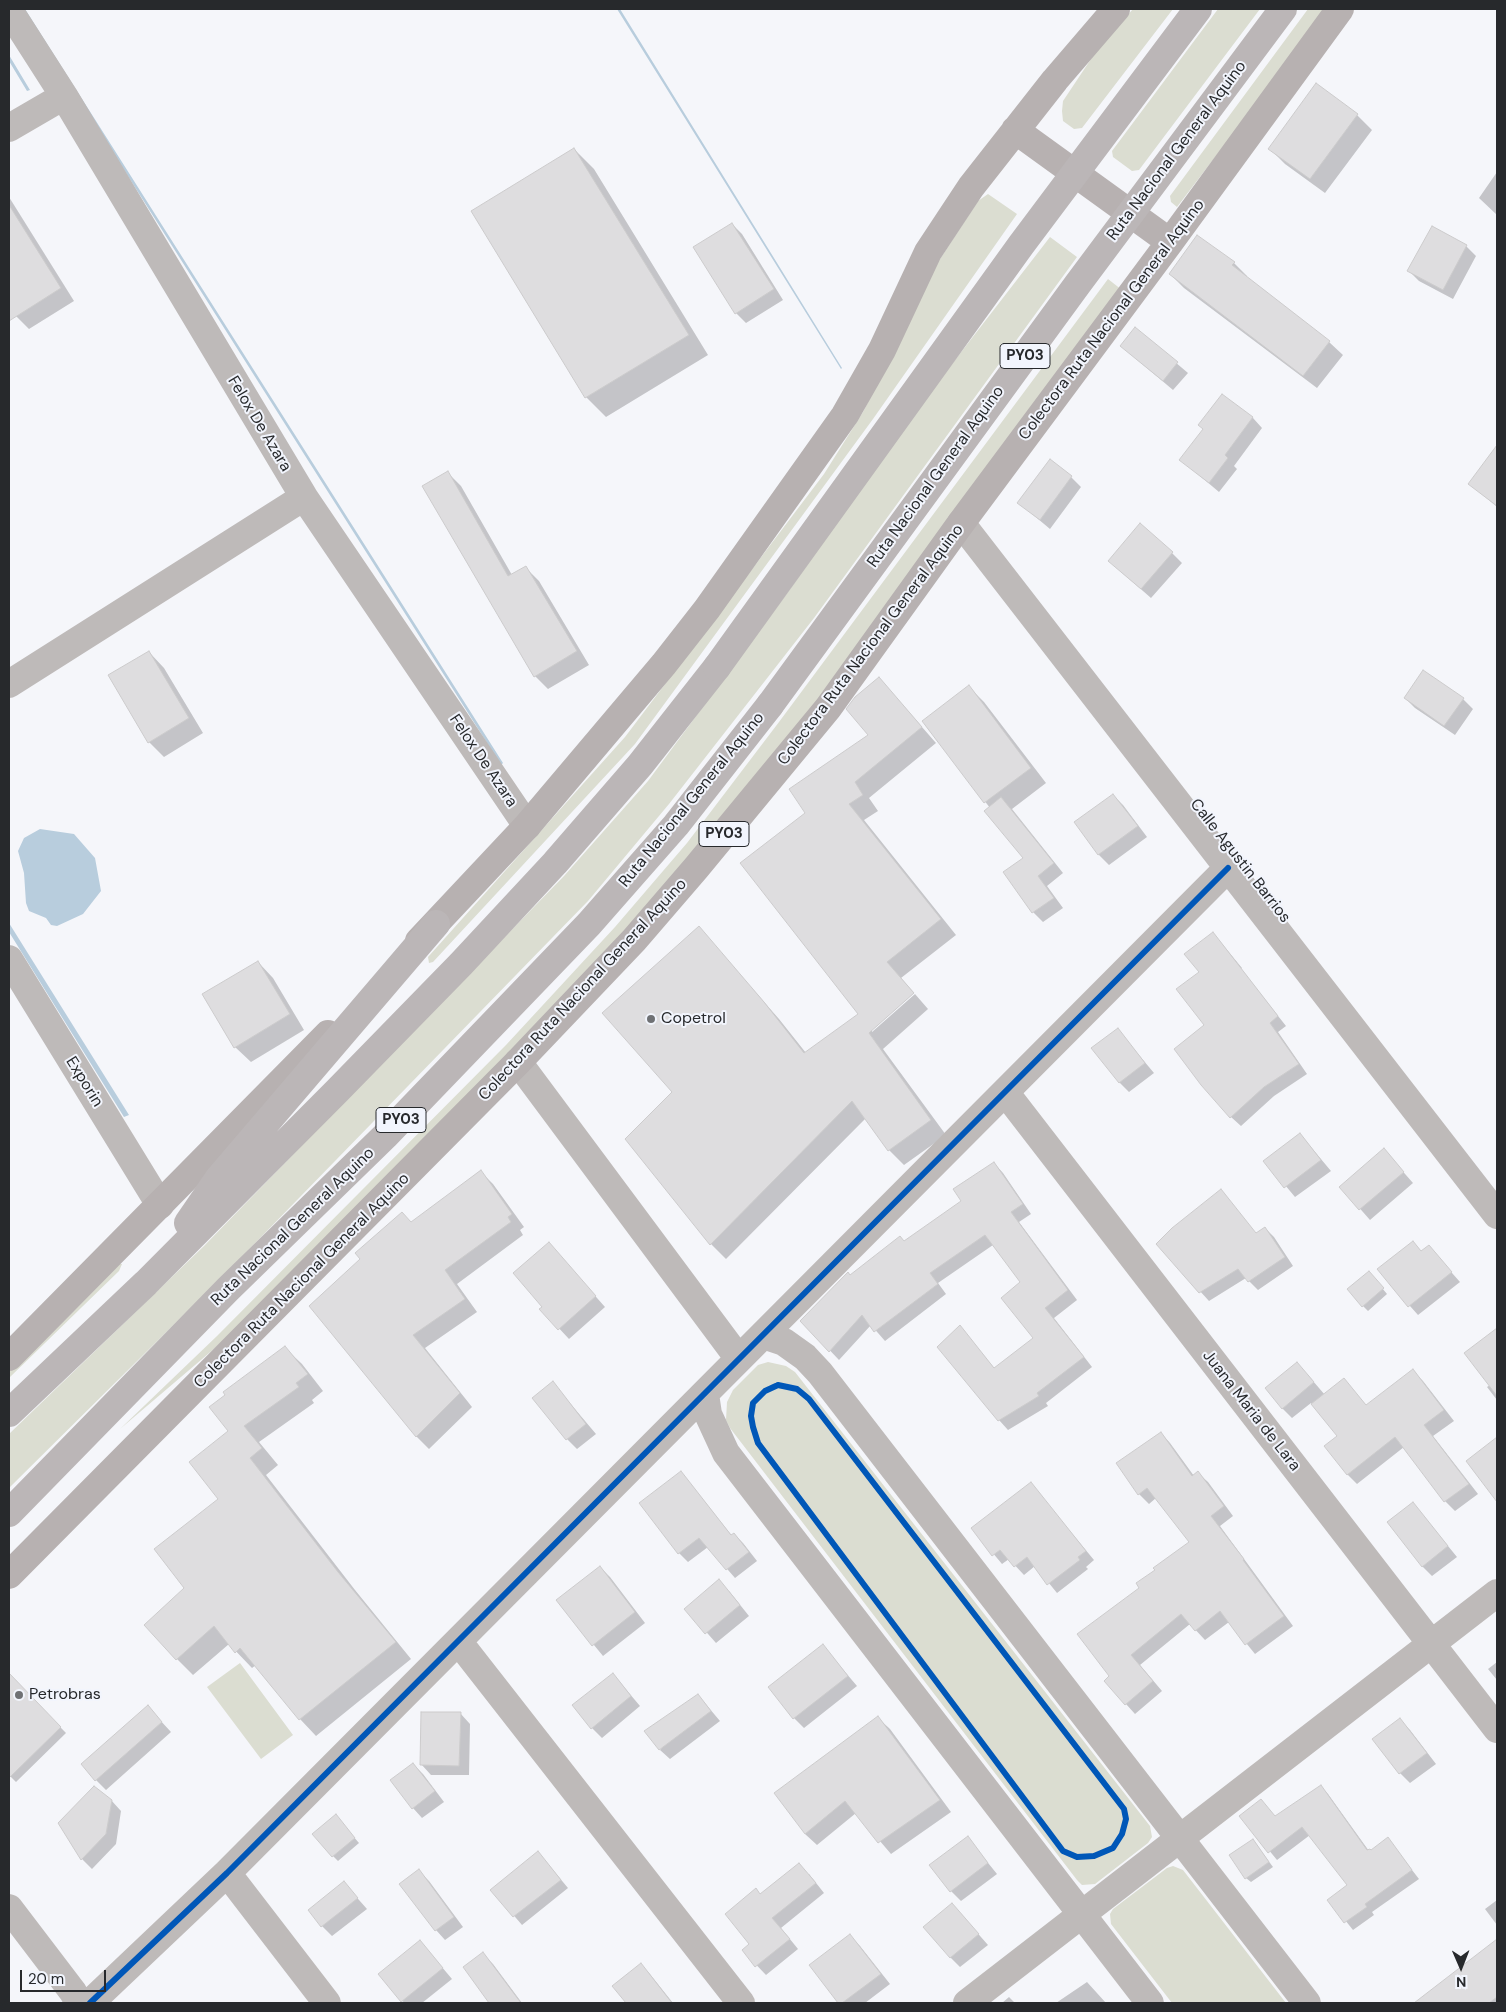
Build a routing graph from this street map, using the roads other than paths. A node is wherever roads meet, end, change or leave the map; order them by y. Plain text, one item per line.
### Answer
1 (1116, 9) edge
2 (1198, 9) edge
3 (1284, 9) edge
4 (1340, 9) edge
5 (9, 10) edge
6 (64, 96) junction
7 (9, 128) edge
8 (1014, 130) junction
9 (1170, 242) junction
10 (304, 497) junction
11 (961, 524) junction
12 (9, 684) edge
13 (527, 826) junction
14 (1228, 868) junction
15 (436, 924) junction
16 (9, 959) edge
17 (518, 1062) junction
18 (1005, 1092) junction
19 (160, 1205) junction
20 (1497, 1215) edge
21 (146, 1283) junction
22 (763, 1335) junction
23 (9, 1357) edge
24 (739, 1359) junction
25 (705, 1394) junction
26 (185, 1398) junction
27 (9, 1413) edge
28 (9, 1513) edge
29 (9, 1549) edge
30 (9, 1576) edge
31 (1497, 1593) edge
32 (458, 1641) junction
33 (1431, 1645) junction
34 (1497, 1729) edge
35 (1180, 1839) junction
36 (227, 1873) junction
37 (9, 1908) edge
38 (1081, 1914) junction
39 (79, 2003) edge
40 (90, 2003) edge
41 (327, 2003) edge
42 (741, 2003) edge
43 (967, 2003) edge
44 (1150, 2003) edge
45 (1307, 2003) edge

1 - 8 main road
2 - 21 highway, bridge
3 - 28 highway, Ruta Nacional General Aquino / PY03, bridge
4 - 9 main road, Colectora Ruta Nacional General Aquino / PY03
5 - 6 street, Felox De Azara
6 - 7 street
6 - 10 street, Felox De Azara
8 - 9 main road
8 - 13 main road
9 - 11 main road, Colectora Ruta Nacional General Aquino / PY03
10 - 12 street
10 - 13 street, Felox De Azara
11 - 14 street, Calle Agustin Barrios
11 - 17 main road, Colectora Ruta Nacional General Aquino / PY03
13 - 15 main road
14 - 18 street
14 - 20 street, Calle Agustin Barrios
15 - 19 main road
15 - 21 highway
16 - 19 street, Exporin
17 - 24 street
17 - 26 main road, Colectora Ruta Nacional General Aquino / PY03
18 - 22 street
18 - 33 street, Juana Maria de Lara
19 - 23 main road
21 - 27 highway
22 - 24 street
22 - 35 street
24 - 25 street
25 - 32 street
25 - 38 street
26 - 29 main road
26 - 30 main road, Colectora Ruta Nacional General Aquino / PY03
31 - 33 street
32 - 36 street
32 - 42 street
33 - 34 street, Juana Maria de Lara
33 - 35 street
35 - 38 street
35 - 45 street
36 - 40 street
36 - 41 street
37 - 39 street
38 - 43 street
38 - 44 street

